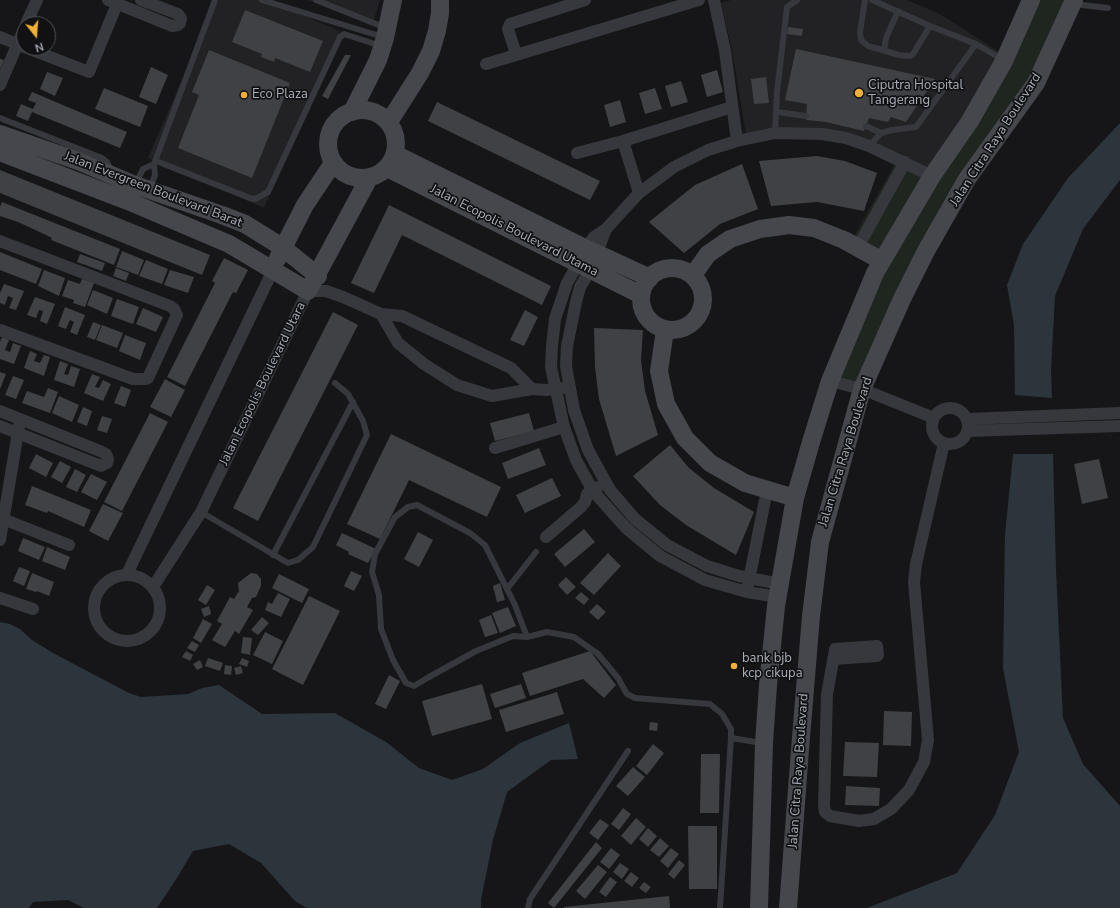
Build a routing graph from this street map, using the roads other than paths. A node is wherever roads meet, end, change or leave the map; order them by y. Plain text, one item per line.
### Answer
1 (36, 0) edge
2 (141, 0) edge
3 (216, 0) edge
4 (262, 0) edge
5 (316, 0) edge
6 (393, 0) edge
7 (440, 0) edge
8 (585, 0) edge
9 (694, 0) edge
10 (714, 0) edge
11 (797, 0) edge
12 (865, 0) edge
13 (872, 0) edge
14 (1031, 0) edge
15 (112, 2) edge
16 (1073, 2) edge
17 (1108, 8) dead end
18 (898, 11) junction
19 (29, 16) edge
20 (930, 26) junction
21 (0, 37) edge
22 (385, 38) junction
23 (16, 43) edge
24 (976, 44) junction
25 (884, 50) junction
26 (516, 54) junction
27 (17, 56) edge
28 (48, 56) edge
29 (1004, 61) junction
30 (486, 64) dead end
31 (0, 85) edge
32 (732, 107) junction
33 (352, 112) junction
34 (777, 112) junction
35 (806, 116) dead end
36 (0, 118) edge
37 (389, 122) junction
38 (866, 126) dead end
39 (775, 133) junction
40 (881, 133) junction
41 (0, 134) edge
42 (623, 141) junction
43 (737, 141) junction
44 (869, 146) junction
45 (0, 152) edge
46 (578, 153) dead end
47 (391, 161) junction
48 (905, 162) junction
49 (155, 163) junction
50 (333, 163) junction
51 (108, 174) junction
52 (932, 176) junction
53 (369, 178) junction
54 (135, 192) junction
55 (639, 193) junction
56 (0, 241) edge
57 (282, 247) junction
58 (858, 247) junction
59 (588, 258) junction
60 (882, 261) junction
61 (273, 270) junction
62 (693, 275) junction
63 (318, 276) junction
64 (650, 278) junction
65 (308, 291) junction
66 (326, 291) junction
67 (641, 295) junction
68 (381, 314) junction
69 (0, 330) edge
70 (665, 330) junction
71 (830, 381) junction
72 (335, 383) dead end
73 (570, 387) junction
74 (555, 388) junction
75 (532, 389) junction
76 (862, 389) junction
77 (352, 402) junction
78 (0, 411) edge
79 (1120, 413) edge
80 (934, 418) junction
81 (21, 419) junction
82 (968, 425) junction
83 (0, 426) edge
84 (1120, 426) edge
85 (564, 427) junction
86 (17, 433) junction
87 (944, 443) junction
88 (495, 448) dead end
89 (605, 482) junction
90 (767, 490) junction
91 (593, 491) junction
92 (795, 498) junction
93 (201, 512) junction
94 (3, 519) junction
95 (546, 537) dead end
96 (0, 540) edge
97 (69, 545) dead end
98 (536, 552) dead end
99 (273, 555) junction
100 (127, 574) junction
101 (750, 578) junction
102 (153, 587) junction
103 (507, 589) junction
104 (779, 590) junction
105 (747, 595) junction
106 (0, 598) edge
107 (33, 609) dead end
108 (527, 637) junction
109 (833, 659) dead end
110 (731, 738) junction
111 (764, 743) junction
112 (628, 750) dead end
113 (528, 908) edge
114 (720, 908) edge
115 (759, 908) edge
116 (788, 908) edge

1 - 19 street
2 - 15 street
3 - 49 lane
4 - 22 lane
5 - 22 lane
6 - 22 street
7 - 37 street
8 - 26 street
9 - 26 street
10 - 32 street
11 - 34 lane
12 - 25 lane
13 - 18 lane
14 - 29 street
15 - 28 street
16 - 17 lane
16 - 76 street, Jalan Citra Raya Boulevard
18 - 20 lane
18 - 25 lane
20 - 24 lane
20 - 25 lane
21 - 23 street
22 - 33 street
22 - 49 lane
24 - 29 lane
24 - 40 lane
26 - 30 street
27 - 31 street
29 - 52 street
32 - 42 street
32 - 43 street
33 - 37 street
33 - 50 street
34 - 35 lane
34 - 39 lane
36 - 51 lane
37 - 47 street
38 - 40 lane
39 - 43 street
39 - 44 street
40 - 44 lane
41 - 51 street, Jalan Evergreen Boulevard Barat
42 - 46 street
42 - 55 street
43 - 55 street
44 - 48 street
45 - 54 street, Jalan Evergreen Boulevard Barat
47 - 53 street
47 - 59 street, Jalan Ecopolis Boulevard Utama
48 - 52 street
48 - 58 street
49 - 54 lane
49 - 54 lane
50 - 53 street
50 - 57 street
51 - 54 street, Jalan Evergreen Boulevard Barat
52 - 60 street
53 - 63 street, Jalan Ecopolis Boulevard Utara
54 - 57 street, Jalan Evergreen Boulevard Barat
54 - 61 street, Jalan Evergreen Boulevard Barat
55 - 59 street
56 - 69 street
57 - 61 street
57 - 63 street, Jalan Evergreen Boulevard Barat
58 - 60 street
58 - 62 street
59 - 64 street, Jalan Ecopolis Boulevard Utama
59 - 67 street, Jalan Ecopolis Boulevard Utama
59 - 73 street
59 - 74 street
60 - 71 street
61 - 65 street, Jalan Evergreen Boulevard Barat
61 - 100 street
62 - 64 street
62 - 70 street
63 - 65 street, Jalan Ecopolis Boulevard Utara
63 - 66 street
64 - 67 street
65 - 66 street
65 - 93 street, Jalan Ecopolis Boulevard Utara
66 - 68 street
67 - 70 street
68 - 75 street
68 - 75 street
70 - 90 street
71 - 76 street
71 - 92 street
72 - 77 lane
73 - 74 street
73 - 89 street
74 - 75 street
74 - 85 street
76 - 80 street
76 - 116 street, Jalan Citra Raya Boulevard
77 - 99 lane
77 - 99 lane
78 - 81 street
79 - 82 street
80 - 82 street
80 - 87 street
81 - 86 street
81 - 86 street
82 - 84 street
82 - 87 street
83 - 86 street
85 - 88 street
85 - 91 street
86 - 94 street
87 - 109 street
89 - 91 street
89 - 101 street
90 - 92 street
90 - 101 street
91 - 95 street
91 - 105 street
92 - 104 street
93 - 99 lane
93 - 102 street, Jalan Ecopolis Boulevard Utara
94 - 96 street
94 - 97 street
98 - 103 lane
100 - 102 street
100 - 102 street
101 - 104 street
101 - 105 street
103 - 108 lane
103 - 108 lane
104 - 105 street
104 - 111 street
106 - 107 street
108 - 110 lane
110 - 111 lane
110 - 114 lane
111 - 115 street
112 - 113 lane

